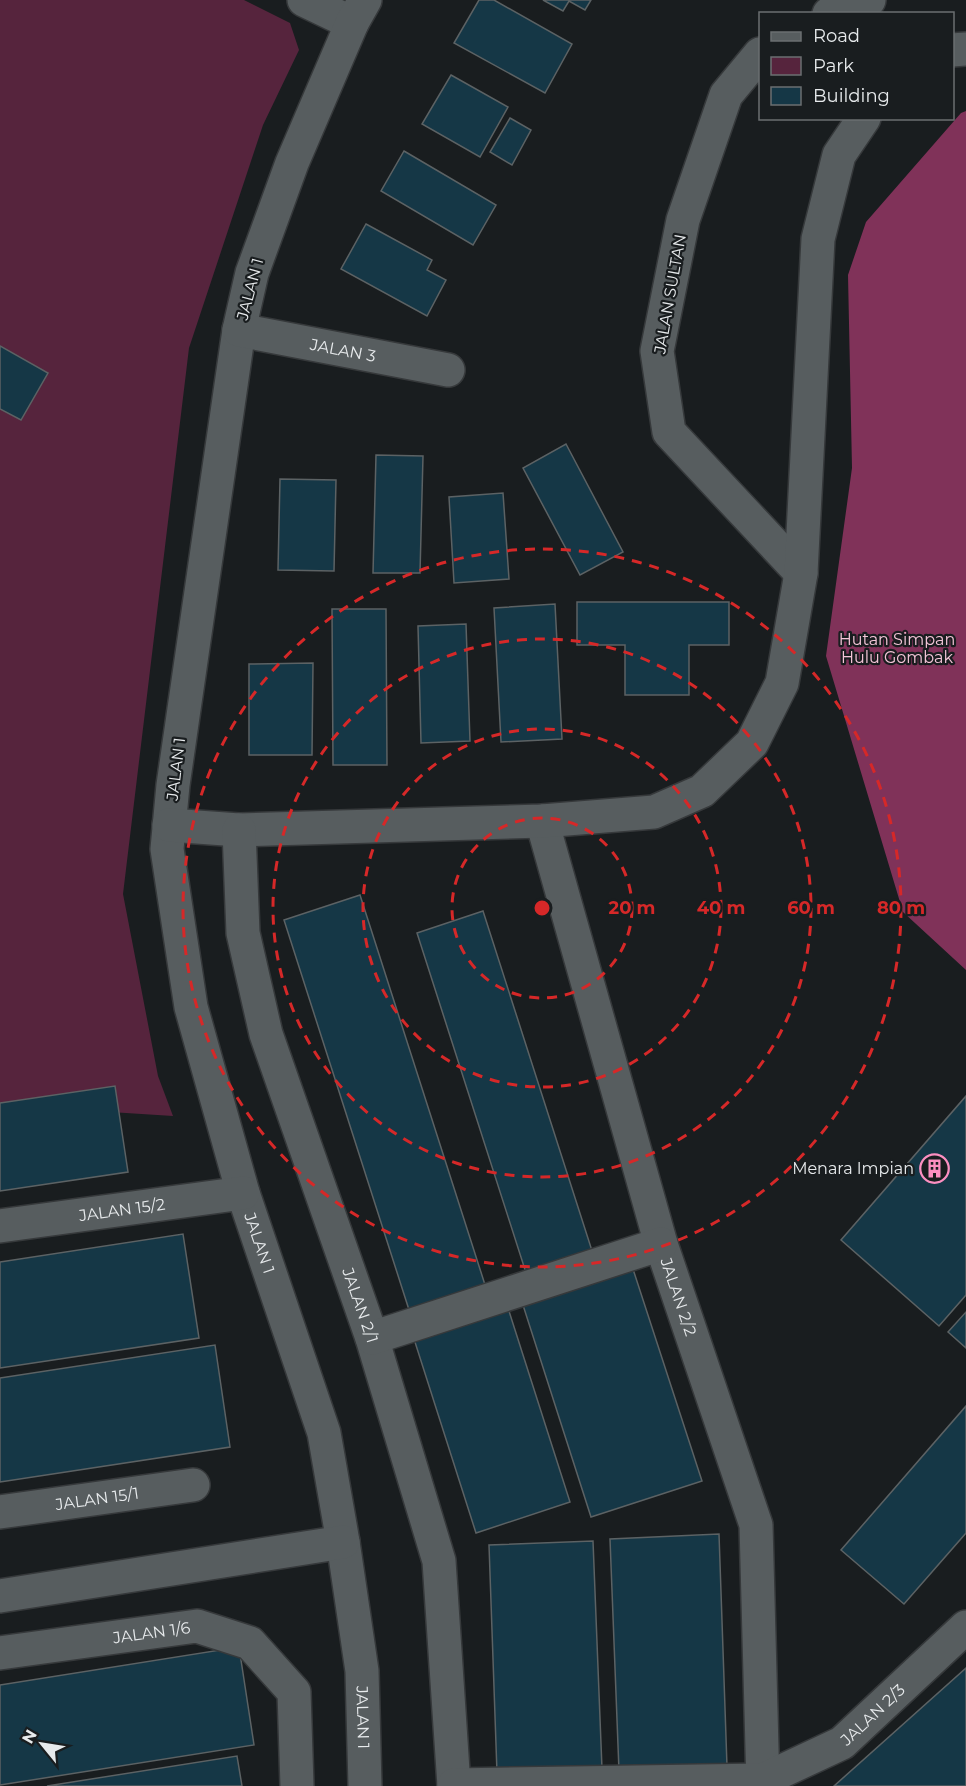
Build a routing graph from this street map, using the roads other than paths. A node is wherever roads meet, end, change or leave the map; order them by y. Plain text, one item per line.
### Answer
1 (304, 0) edge
2 (869, 0) edge
3 (358, 12) edge
4 (836, 12) edge
5 (759, 55) edge
6 (863, 120) edge
7 (239, 330) junction
8 (448, 370) dead end
9 (801, 573) junction
10 (542, 821) junction
11 (169, 825) junction
12 (239, 830) junction
13 (243, 1193) junction
14 (0, 1226) edge
15 (661, 1244) junction
16 (372, 1338) junction
17 (194, 1485) dead end
18 (0, 1512) edge
19 (343, 1542) junction
20 (0, 1596) edge
21 (966, 1627) edge
22 (0, 1653) edge
23 (763, 1783) edge
24 (297, 1786) edge
25 (365, 1786) edge
26 (454, 1786) edge

1 - 3 street
2 - 4 street
3 - 7 street, JALAN 1
5 - 9 street, JALAN SULTAN
6 - 9 street
7 - 8 street, JALAN 3
7 - 11 street, JALAN 1
9 - 10 street
10 - 12 street
10 - 15 street, JALAN 2/2
11 - 12 street
11 - 13 street, JALAN 1
12 - 16 street, JALAN 2/1
13 - 14 street, JALAN 15/2
13 - 19 street, JALAN 1
15 - 16 street
15 - 23 street, JALAN 2/2
16 - 26 street, JALAN 2/1
17 - 18 street, JALAN 15/1
19 - 20 street
19 - 25 street, JALAN 1
21 - 23 street, JALAN 2/3
22 - 24 street, JALAN 1/6
23 - 26 street

